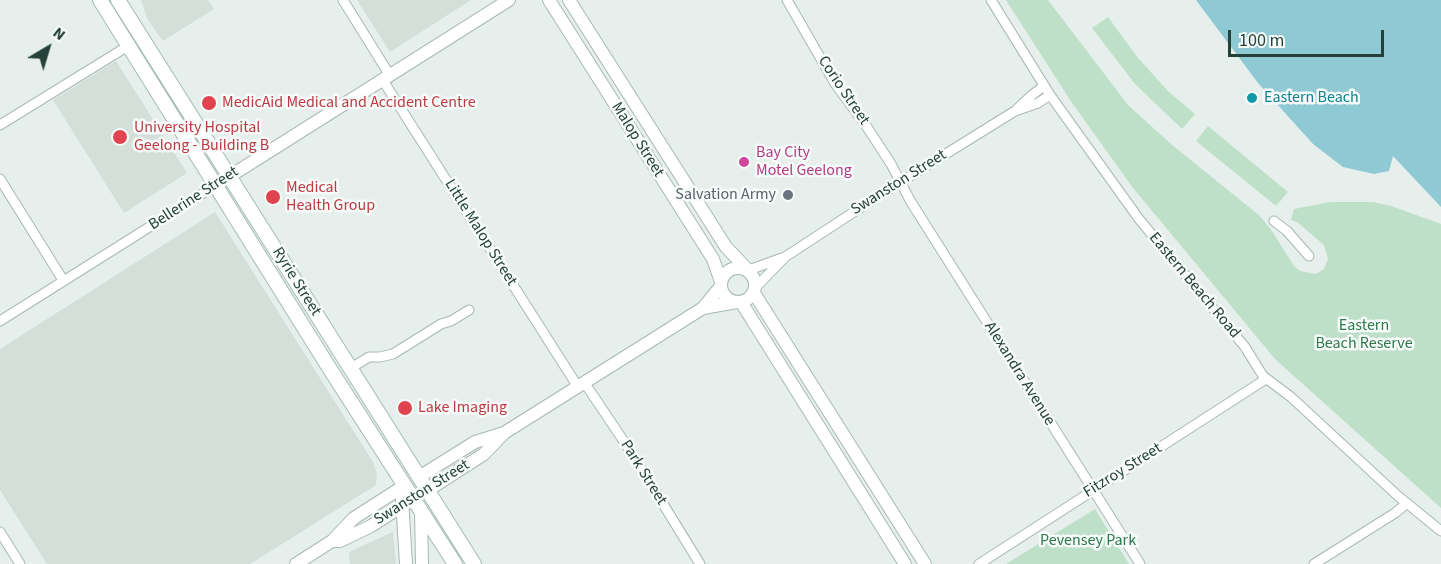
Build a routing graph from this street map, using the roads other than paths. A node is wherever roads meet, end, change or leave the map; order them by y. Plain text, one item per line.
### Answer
1 (100, 0) edge
2 (118, 0) edge
3 (343, 0) edge
4 (509, 0) edge
5 (549, 0) edge
6 (569, 0) edge
7 (787, 0) edge
8 (991, 0) edge
9 (128, 46) junction
10 (386, 77) junction
11 (1044, 86) junction
12 (1050, 95) junction
13 (635, 105) junction
14 (1015, 111) junction
15 (620, 113) junction
16 (0, 126) edge
17 (229, 176) junction
18 (0, 178) edge
19 (900, 182) junction
20 (216, 185) junction
21 (689, 190) junction
22 (675, 199) junction
23 (1274, 221) dead end
24 (1309, 256) dead end
25 (785, 257) junction
26 (748, 270) junction
27 (63, 280) junction
28 (721, 284) junction
29 (754, 290) junction
30 (740, 302) junction
31 (703, 308) junction
32 (469, 310) dead end
33 (0, 321) edge
34 (351, 368) junction
35 (1266, 379) junction
36 (581, 385) junction
37 (504, 433) junction
38 (419, 477) junction
39 (404, 486) junction
40 (428, 490) junction
41 (1093, 490) junction
42 (1406, 504) junction
43 (412, 506) junction
44 (1441, 531) edge
45 (0, 532) edge
46 (332, 542) junction
47 (20, 564) edge
48 (296, 564) edge
49 (406, 564) edge
50 (422, 564) edge
51 (455, 564) edge
52 (474, 564) edge
53 (700, 564) edge
54 (905, 564) edge
55 (925, 564) edge
56 (980, 564) edge
57 (1140, 564) edge
58 (1314, 564) edge

1 - 9 main road, Ryrie Street
2 - 17 main road, Ryrie Street
3 - 10 street, Little Malop Street
4 - 10 street, Bellerine Street
5 - 15 street, Malop Street
6 - 13 street, Malop Street
7 - 19 street, Corio Street
8 - 11 street, Eastern Beach Road
9 - 16 street
9 - 20 main road, Ryrie Street
10 - 17 street, Bellerine Street
10 - 36 street, Little Malop Street
11 - 12 street, Eastern Beach Road
11 - 14 street, Swanston Street
12 - 14 street, Swanston Street
12 - 35 street, Eastern Beach Road
13 - 15 street
13 - 21 street, Malop Street
14 - 19 street, Swanston Street
15 - 22 street, Malop Street
17 - 20 street, Bellerine Street
17 - 34 main road, Ryrie Street
18 - 27 street
19 - 25 street, Swanston Street
19 - 41 street, Alexandra Avenue
20 - 27 street, Bellerine Street
20 - 39 main road, Ryrie Street
21 - 22 street
21 - 26 street, Malop Street
22 - 28 street, Malop Street
23 - 24 street
25 - 26 street, Swanston Street
25 - 29 street, Swanston Street
26 - 28 street
26 - 29 street
27 - 33 street, Bellerine Street
28 - 30 street
28 - 31 street, Swanston Street
29 - 30 street
29 - 55 street
30 - 31 street, Swanston Street
30 - 54 street
31 - 36 street, Swanston Street
32 - 34 street
34 - 38 main road, Ryrie Street
35 - 41 street, Fitzroy Street
35 - 42 street, Eastern Beach Road
36 - 37 street, Swanston Street
36 - 53 street, Park Street
37 - 38 street, Swanston Street
37 - 40 street, Swanston Street
38 - 39 main road, Swanston Street
38 - 40 main road, Ryrie Street
39 - 43 main road, Ryrie Street
39 - 46 street, Swanston Street
40 - 43 main road, Swanston Street
40 - 52 main road, Ryrie Street
41 - 56 street, Fitzroy Street
41 - 57 street, Alexandra Avenue
42 - 44 street, Eastern Beach Road
42 - 58 street
43 - 46 street, Swanston Street
43 - 49 street
43 - 50 street
43 - 51 main road, Ryrie Street
45 - 47 street
46 - 48 street, Swanston Street

